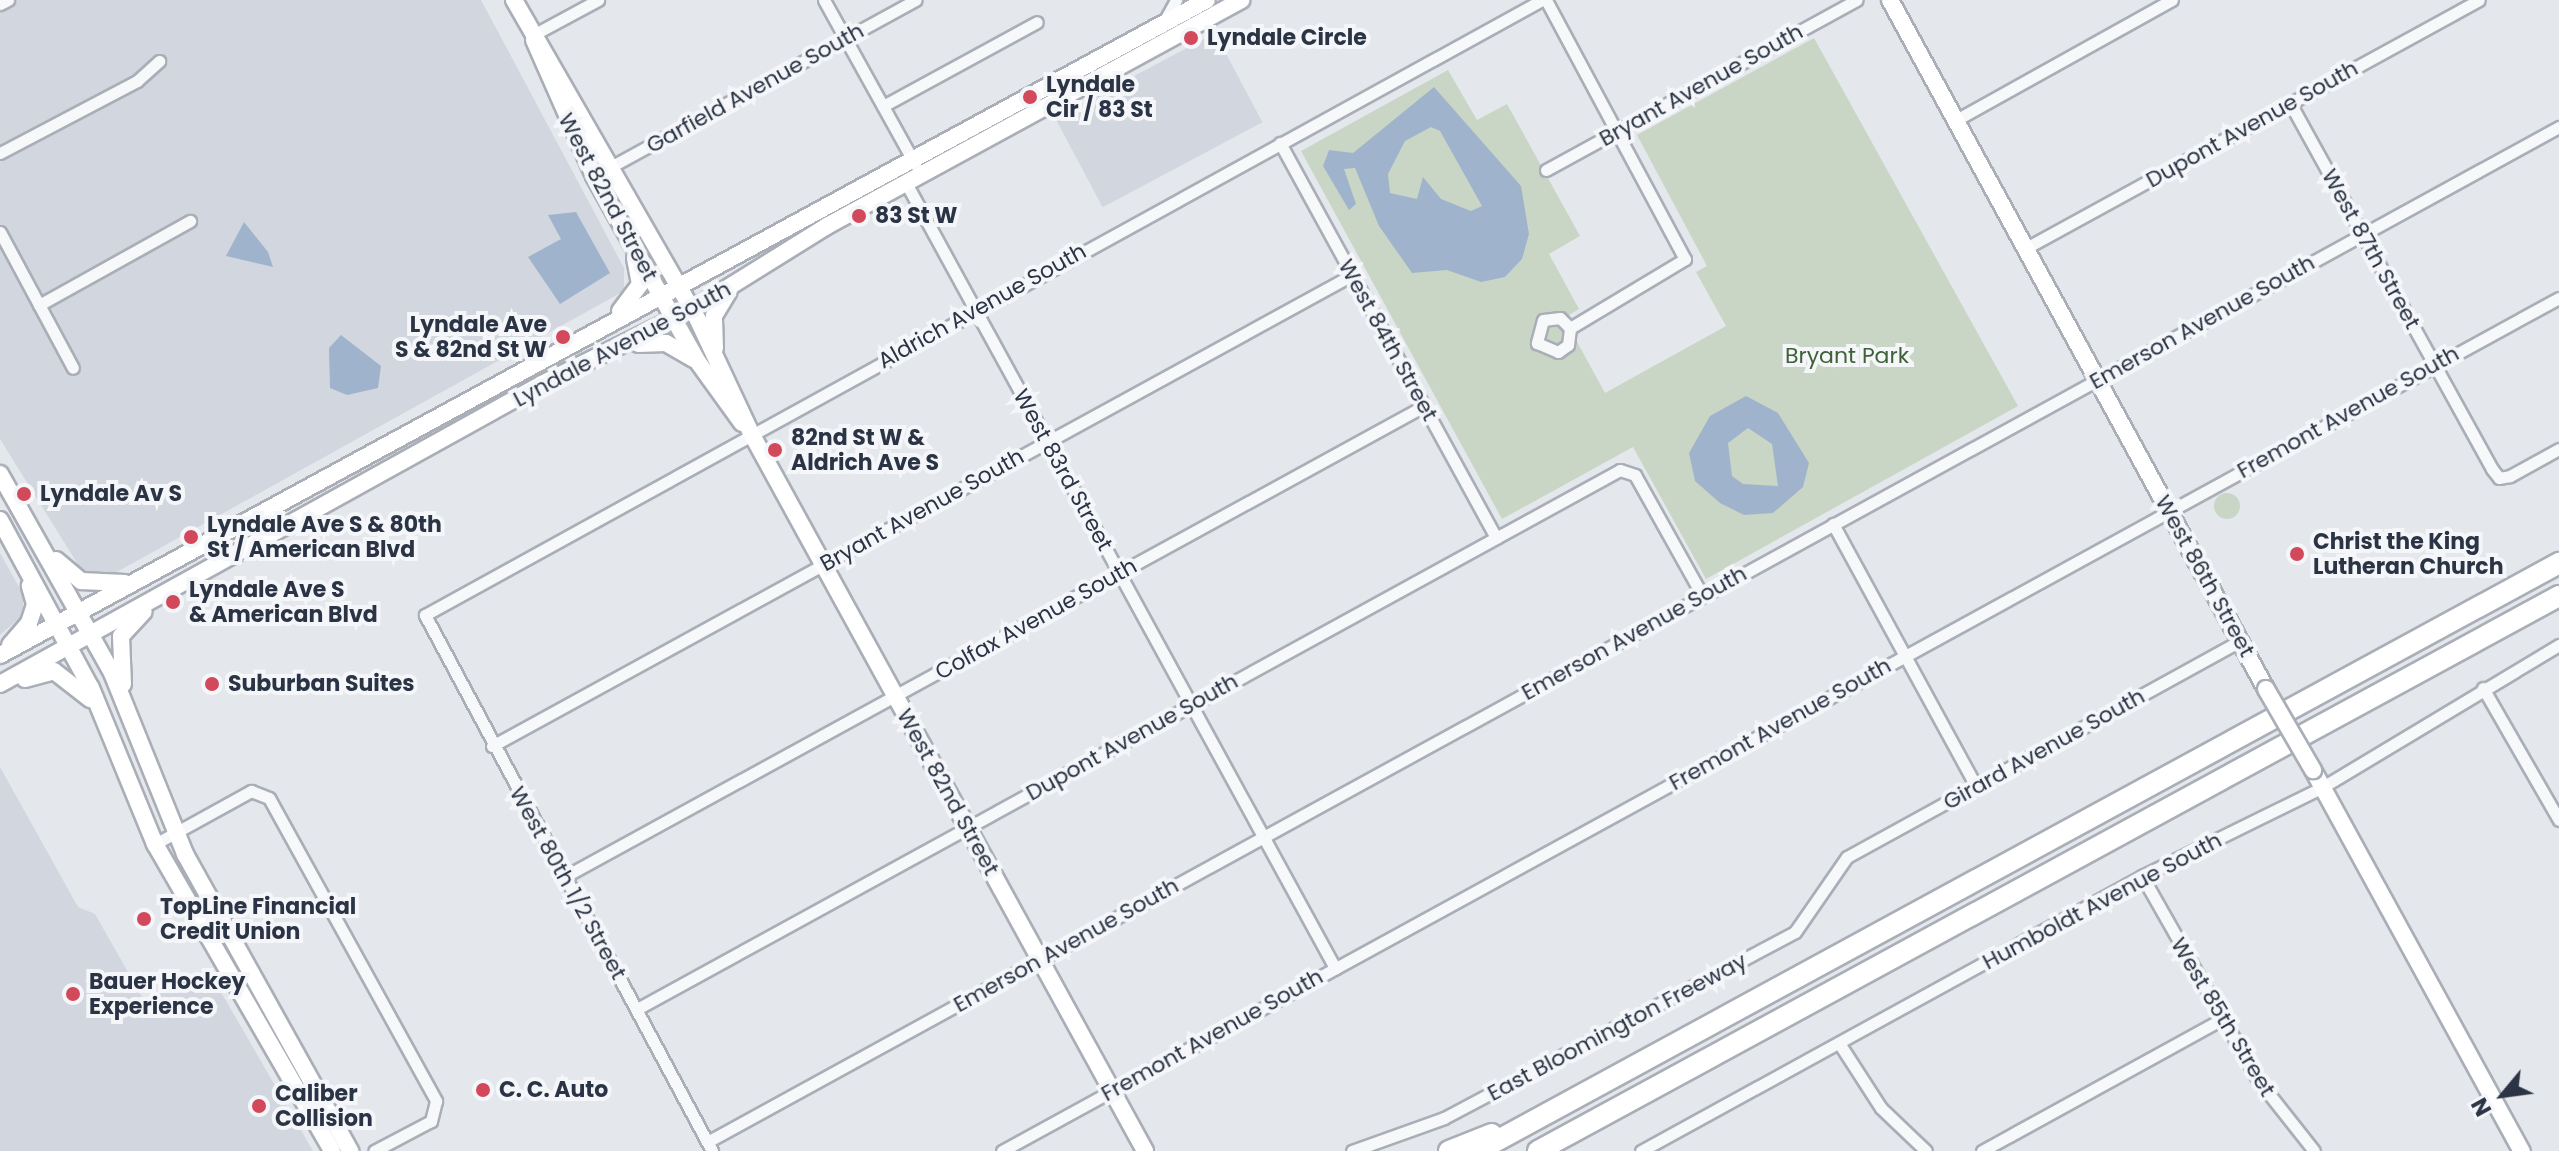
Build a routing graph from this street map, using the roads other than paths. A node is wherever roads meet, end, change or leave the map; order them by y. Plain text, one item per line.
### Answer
1 (8, 0) edge
2 (514, 0) edge
3 (598, 0) edge
4 (824, 0) edge
5 (916, 0) edge
6 (1176, 0) edge
7 (1241, 0) edge
8 (1544, 0) edge
9 (1857, 0) edge
10 (1890, 0) edge
11 (2172, 0) edge
12 (2479, 0) edge
13 (1206, 3) edge
14 (0, 4) edge
15 (1037, 22) dead end
16 (1162, 25) junction
17 (533, 35) junction
18 (846, 38) junction
19 (159, 61) dead end
20 (2290, 103) junction
21 (883, 106) junction
22 (1956, 120) junction
23 (2559, 127) edge
24 (1616, 131) junction
25 (1280, 143) junction
26 (0, 153) edge
27 (915, 164) junction
28 (610, 167) junction
29 (1546, 170) dead end
30 (594, 176) junction
31 (906, 183) junction
32 (190, 221) dead end
33 (0, 232) edge
34 (2362, 234) junction
35 (629, 237) junction
36 (2026, 248) junction
37 (1352, 275) junction
38 (679, 287) junction
39 (732, 287) junction
40 (661, 297) junction
41 (2559, 298) edge
42 (39, 305) junction
43 (692, 310) junction
44 (975, 310) junction
45 (674, 319) junction
46 (611, 322) junction
47 (1570, 328) dead end
48 (624, 346) junction
49 (717, 357) junction
50 (698, 362) junction
51 (2435, 366) junction
52 (73, 368) dead end
53 (2097, 379) junction
54 (1424, 406) junction
55 (751, 433) junction
56 (1048, 442) junction
57 (2559, 449) edge
58 (0, 474) edge
59 (2169, 510) junction
60 (0, 520) edge
61 (1833, 524) junction
62 (1496, 538) junction
63 (43, 545) junction
64 (21, 557) junction
65 (2559, 563) edge
66 (823, 564) junction
67 (1119, 574) junction
68 (134, 582) junction
69 (1702, 595) junction
70 (2559, 596) edge
71 (150, 601) junction
72 (79, 612) junction
73 (425, 615) joint
74 (57, 624) junction
75 (91, 634) junction
76 (2240, 641) junction
77 (2559, 645) edge
78 (69, 646) junction
79 (0, 655) edge
80 (1904, 655) junction
81 (0, 684) edge
82 (2483, 688) junction
83 (896, 696) junction
84 (125, 701) junction
85 (1191, 705) junction
86 (105, 720) junction
87 (492, 746) junction
88 (1976, 786) junction
89 (2321, 788) junction
90 (2557, 813) edge
91 (967, 827) junction
92 (174, 833) junction
93 (1263, 837) junction
94 (155, 844) junction
95 (1847, 857) joint
96 (2142, 876) junction
97 (564, 877) junction
98 (1040, 959) junction
99 (1335, 968) junction
100 (637, 1009) junction
101 (2222, 1019) junction
102 (1839, 1043) junction
103 (1112, 1091) junction
104 (1530, 1122) junction
105 (1588, 1123) junction
106 (710, 1146) edge
107 (332, 1151) edge
108 (350, 1151) edge
109 (374, 1151) edge
110 (1002, 1151) edge
111 (1145, 1151) edge
112 (1352, 1151) edge
113 (1449, 1151) edge
114 (1478, 1151) edge
115 (1538, 1151) edge
116 (1550, 1151) edge
117 (1641, 1151) edge
118 (1926, 1151) edge
119 (1982, 1151) edge
120 (2314, 1151) edge
121 (2522, 1151) edge

1 - 14 street
2 - 17 main road, West 82nd Street
3 - 17 street
4 - 18 street
5 - 18 street, Garfield Avenue South
6 - 16 street
7 - 13 main road, Lyndale Avenue South
8 - 24 street
8 - 25 street, Aldrich Avenue South
9 - 24 street, Bryant Avenue South
10 - 22 main road, West 86th Street
11 - 22 street
12 - 20 street, Dupont Avenue South
13 - 16 main road, Lyndale Avenue South
13 - 31 main road, Lyndale Avenue South
15 - 21 street
16 - 27 main road, Lyndale Avenue South
17 - 28 main road, West 82nd Street
17 - 30 main road, West 82nd Street
18 - 21 street
18 - 28 street, Garfield Avenue South
19 - 26 street
20 - 34 street, West 87th Street
20 - 36 street, Dupont Avenue South
21 - 27 street
22 - 36 main road, West 86th Street
23 - 34 street, Emerson Avenue South
24 - 29 street, Bryant Avenue South
24 - 47 street
25 - 37 street, West 84th Street
25 - 44 street, Aldrich Avenue South
27 - 38 main road, Lyndale Avenue South
28 - 30 street, Garfield Avenue South
28 - 38 main road, West 82nd Street
30 - 35 main road, West 82nd Street
31 - 39 main road, Lyndale Avenue South
31 - 44 street, West 83rd Street
32 - 42 street
33 - 42 street
34 - 51 street, West 87th Street
34 - 53 street, Emerson Avenue South
35 - 40 main road, West 82nd Street
35 - 46 main road
36 - 53 main road, West 86th Street
37 - 54 street, West 84th Street
37 - 56 street, Bryant Avenue South
38 - 40 main road, Lyndale Avenue South
38 - 43 main road, West 82nd Street
39 - 43 main road, Lyndale Avenue South
39 - 49 main road
40 - 45 main road, West 82nd Street
40 - 46 main road, Lyndale Avenue South
41 - 51 street, Fremont Avenue South
42 - 52 street
43 - 45 main road, Lyndale Avenue South
43 - 49 main road, West 82nd Street
44 - 55 street, Aldrich Avenue South
44 - 56 street, West 83rd Street
45 - 48 main road, Lyndale Avenue South
45 - 50 main road, West 82nd Street
46 - 68 main road, Lyndale Avenue South
48 - 50 main road
48 - 71 main road, Lyndale Avenue South
49 - 55 main road, West 82nd Street
50 - 55 main road, West 82nd Street
51 - 57 street, West 87th Street
51 - 59 street, Fremont Avenue South
53 - 59 main road, West 86th Street
53 - 61 street, Emerson Avenue South
54 - 62 street, West 84th Street
54 - 67 street, Colfax Avenue South
55 - 66 main road, West 82nd Street
55 - 73 street, Aldrich Avenue South
56 - 66 street, Bryant Avenue South
56 - 67 street, West 83rd Street
58 - 63 main road
59 - 76 main road, West 86th Street
59 - 80 street, Fremont Avenue South
60 - 64 main road
61 - 69 street, Emerson Avenue South
61 - 80 street
62 - 69 street, Dupont Avenue South
62 - 85 street, Dupont Avenue South
63 - 68 main road
63 - 72 main road
64 - 74 main road
64 - 79 main road
65 - 104 highway
66 - 83 main road, West 82nd Street
66 - 87 street, Bryant Avenue South
67 - 83 street, Colfax Avenue South
67 - 85 street, West 83rd Street
68 - 72 main road, Lyndale Avenue South
69 - 93 street, Emerson Avenue South
70 - 105 highway
71 - 75 main road, Lyndale Avenue South
71 - 84 main road
72 - 74 main road, Lyndale Avenue South
72 - 75 main road
73 - 87 street, West 80th 1/2 Street
74 - 78 main road
74 - 79 main road, Lyndale Avenue South
75 - 78 main road, Lyndale Avenue South
75 - 84 main road
76 - 88 street, Girard Avenue South
76 - 89 main road, West 86th Street, bridge
77 - 82 street, Humboldt Avenue South
78 - 81 main road, Lyndale Avenue South
78 - 86 main road
80 - 88 street
80 - 99 street, Fremont Avenue South
81 - 86 main road
82 - 89 street, Humboldt Avenue South
82 - 90 street
83 - 91 main road, West 82nd Street
83 - 97 street, Colfax Avenue South
84 - 92 main road
85 - 91 street, Dupont Avenue South
85 - 93 street, West 83rd Street
86 - 94 main road
87 - 97 street, West 80th 1/2 Street
88 - 95 street, Girard Avenue South
89 - 96 street, Humboldt Avenue South
89 - 121 main road, West 86th Street
91 - 98 main road, West 82nd Street
91 - 100 street, Dupont Avenue South
92 - 94 street
92 - 108 main road
92 - 109 street
93 - 98 street, Emerson Avenue South
93 - 99 street, West 83rd Street
94 - 107 main road
95 - 112 street, East Bloomington Freeway
96 - 101 street, West 85th Street
96 - 102 street, Humboldt Avenue South
97 - 100 street, West 80th 1/2 Street
98 - 103 main road, West 82nd Street
98 - 106 street, Emerson Avenue South
99 - 103 street, Fremont Avenue South
100 - 106 street, West 80th 1/2 Street
101 - 119 street
101 - 120 street, West 85th Street
102 - 117 street, Humboldt Avenue South
102 - 118 street
103 - 110 street, Fremont Avenue South
103 - 111 main road, West 82nd Street
104 - 113 highway
104 - 114 highway
105 - 115 highway
105 - 116 highway

